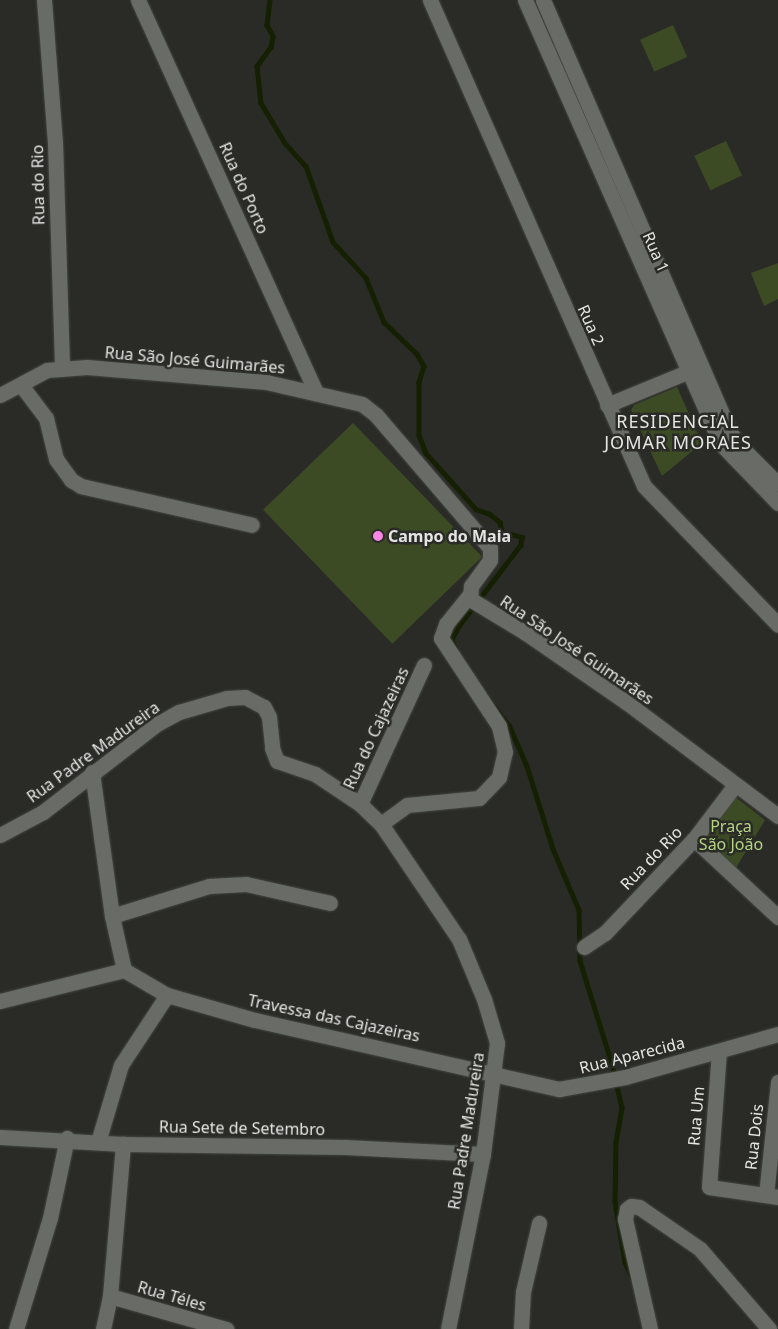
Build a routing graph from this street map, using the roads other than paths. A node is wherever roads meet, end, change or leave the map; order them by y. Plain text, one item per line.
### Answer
1 (44, 0) edge
2 (138, 0) edge
3 (430, 0) edge
4 (525, 0) edge
5 (543, 0) edge
6 (62, 369) junction
7 (696, 369) junction
8 (21, 385) junction
9 (316, 392) junction
10 (0, 395) edge
11 (607, 404) junction
12 (778, 484) edge
13 (778, 503) edge
14 (252, 525) dead end
15 (475, 602) junction
16 (778, 625) edge
17 (424, 666) dead end
18 (92, 772) junction
19 (735, 785) junction
20 (360, 804) junction
21 (778, 816) edge
22 (381, 824) junction
23 (0, 834) edge
24 (694, 839) junction
25 (330, 903) dead end
26 (112, 916) junction
27 (778, 917) edge
28 (584, 947) dead end
29 (124, 970) junction
30 (167, 995) junction
31 (0, 1001) edge
32 (778, 1034) edge
33 (719, 1050) junction
34 (494, 1072) junction
35 (778, 1082) edge
36 (0, 1137) edge
37 (67, 1138) junction
38 (98, 1142) junction
39 (123, 1144) junction
40 (483, 1154) junction
41 (772, 1196) edge
42 (539, 1222) dead end
43 (110, 1296) junction
44 (16, 1329) edge
45 (104, 1329) edge
46 (226, 1329) edge
47 (448, 1329) edge
48 (522, 1329) edge
49 (650, 1329) edge
50 (769, 1329) edge

1 - 6 street, Rua do Rio
2 - 9 street, Rua do Porto
3 - 11 street, Rua 2
4 - 7 street, Rua 1
5 - 7 street, Rua 1
6 - 8 street, Rua São José Guimarães
6 - 9 street, Rua São José Guimarães
7 - 11 street
7 - 12 street, Rua 1
7 - 13 street, Rua 1
8 - 10 street, Rua São José Guimarães
8 - 14 street
9 - 15 street, Rua São José Guimarães
11 - 16 street, Rua 2
15 - 19 street, Rua São José Guimarães
15 - 22 street
17 - 20 street, Rua do Cajazeiras
18 - 20 street, Rua Padre Madureira
18 - 23 street, Rua Padre Madureira
18 - 26 street
19 - 21 street, Rua São José Guimarães
19 - 24 street, Rua do Rio
20 - 22 street, Rua Padre Madureira
22 - 34 street, Rua Padre Madureira
24 - 27 street
24 - 28 street, Rua do Rio
25 - 26 street
26 - 29 street
29 - 30 street, Travessa das Cajazeiras
29 - 31 street
30 - 34 street, Travessa das Cajazeiras
30 - 38 street
32 - 33 street, Rua Aparecida
33 - 34 street, Rua Aparecida
33 - 41 street, Rua Um
34 - 40 street, Rua Padre Madureira
35 - 41 street, Rua Dois
36 - 37 street, Rua Sete de Setembro
37 - 38 street, Rua Sete de Setembro
37 - 44 street
38 - 39 street, Rua Sete de Setembro
39 - 40 street, Rua Sete de Setembro
39 - 43 street
40 - 47 street, Rua Padre Madureira
42 - 48 street
43 - 45 street
43 - 46 street, Rua Téles
49 - 50 street

